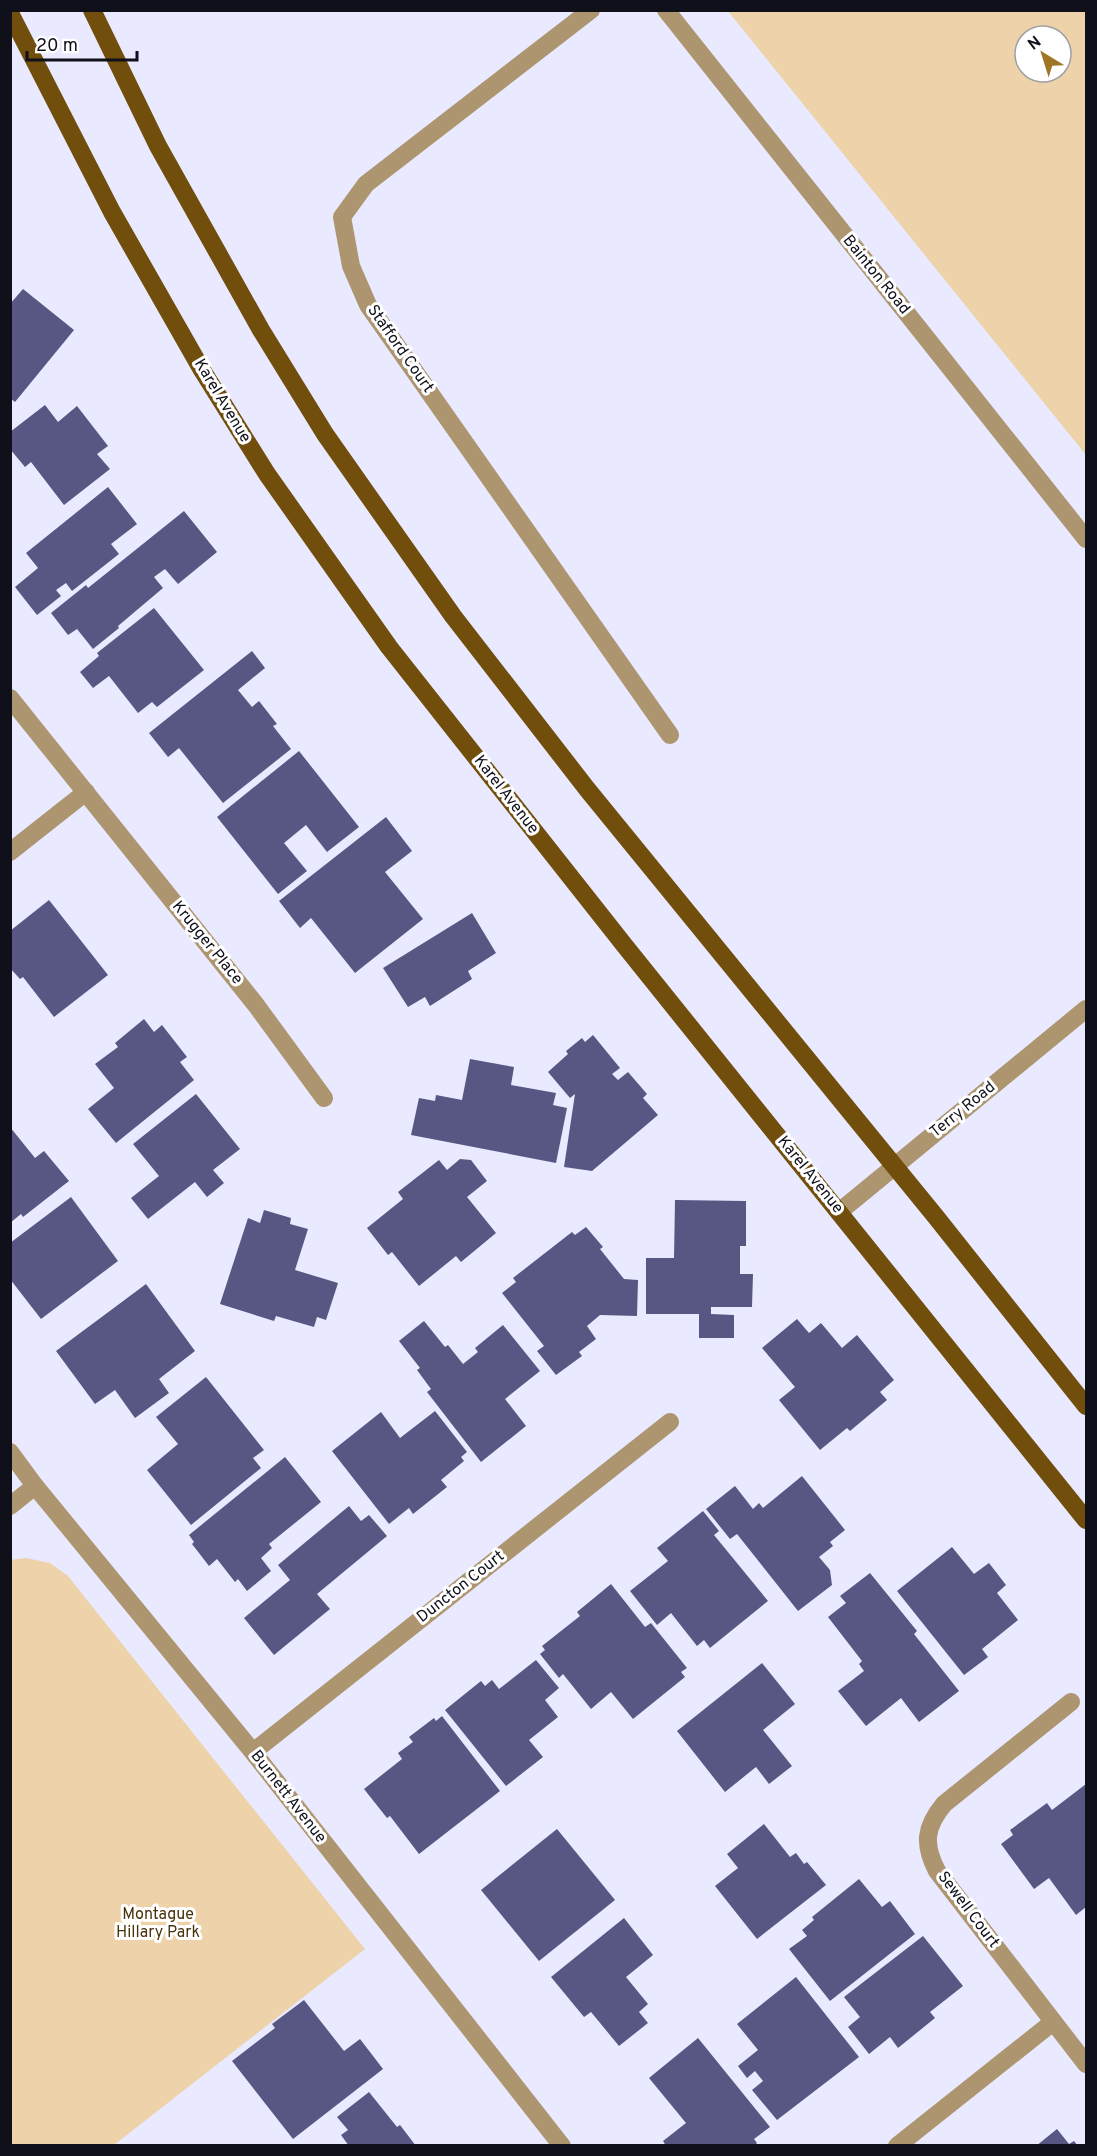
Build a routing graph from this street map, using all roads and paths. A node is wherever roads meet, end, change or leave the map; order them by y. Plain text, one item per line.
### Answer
1 (92, 10) edge
2 (591, 10) edge
3 (666, 10) edge
4 (10, 13) edge
5 (1086, 539) edge
6 (10, 698) edge
7 (670, 735) dead end
8 (86, 792) junction
9 (10, 852) edge
10 (1086, 1009) edge
11 (324, 1098) dead end
12 (894, 1166) junction
13 (839, 1212) junction
14 (1086, 1406) edge
15 (670, 1422) dead end
16 (10, 1452) edge
17 (35, 1486) junction
18 (10, 1506) edge
19 (1086, 1520) edge
20 (1071, 1702) dead end
21 (253, 1752) junction
22 (1053, 2022) junction
23 (1086, 2064) edge
24 (562, 2145) edge
25 (897, 2145) edge

1 - 12 main road
2 - 7 street, Stafford Court
3 - 5 street, Bainton Road
4 - 13 main road, Karel Avenue
6 - 8 street, Krugger Place
8 - 9 street
8 - 11 street, Krugger Place
10 - 12 street, Terry Road
12 - 13 street, Terry Road
12 - 14 main road
13 - 19 main road, Karel Avenue
15 - 21 street, Duncton Court
16 - 17 street, Burnett Avenue
17 - 18 street
17 - 21 street, Burnett Avenue
20 - 22 street, Sewell Court
21 - 24 street, Burnett Avenue
22 - 23 street, Sewell Court
22 - 25 street

